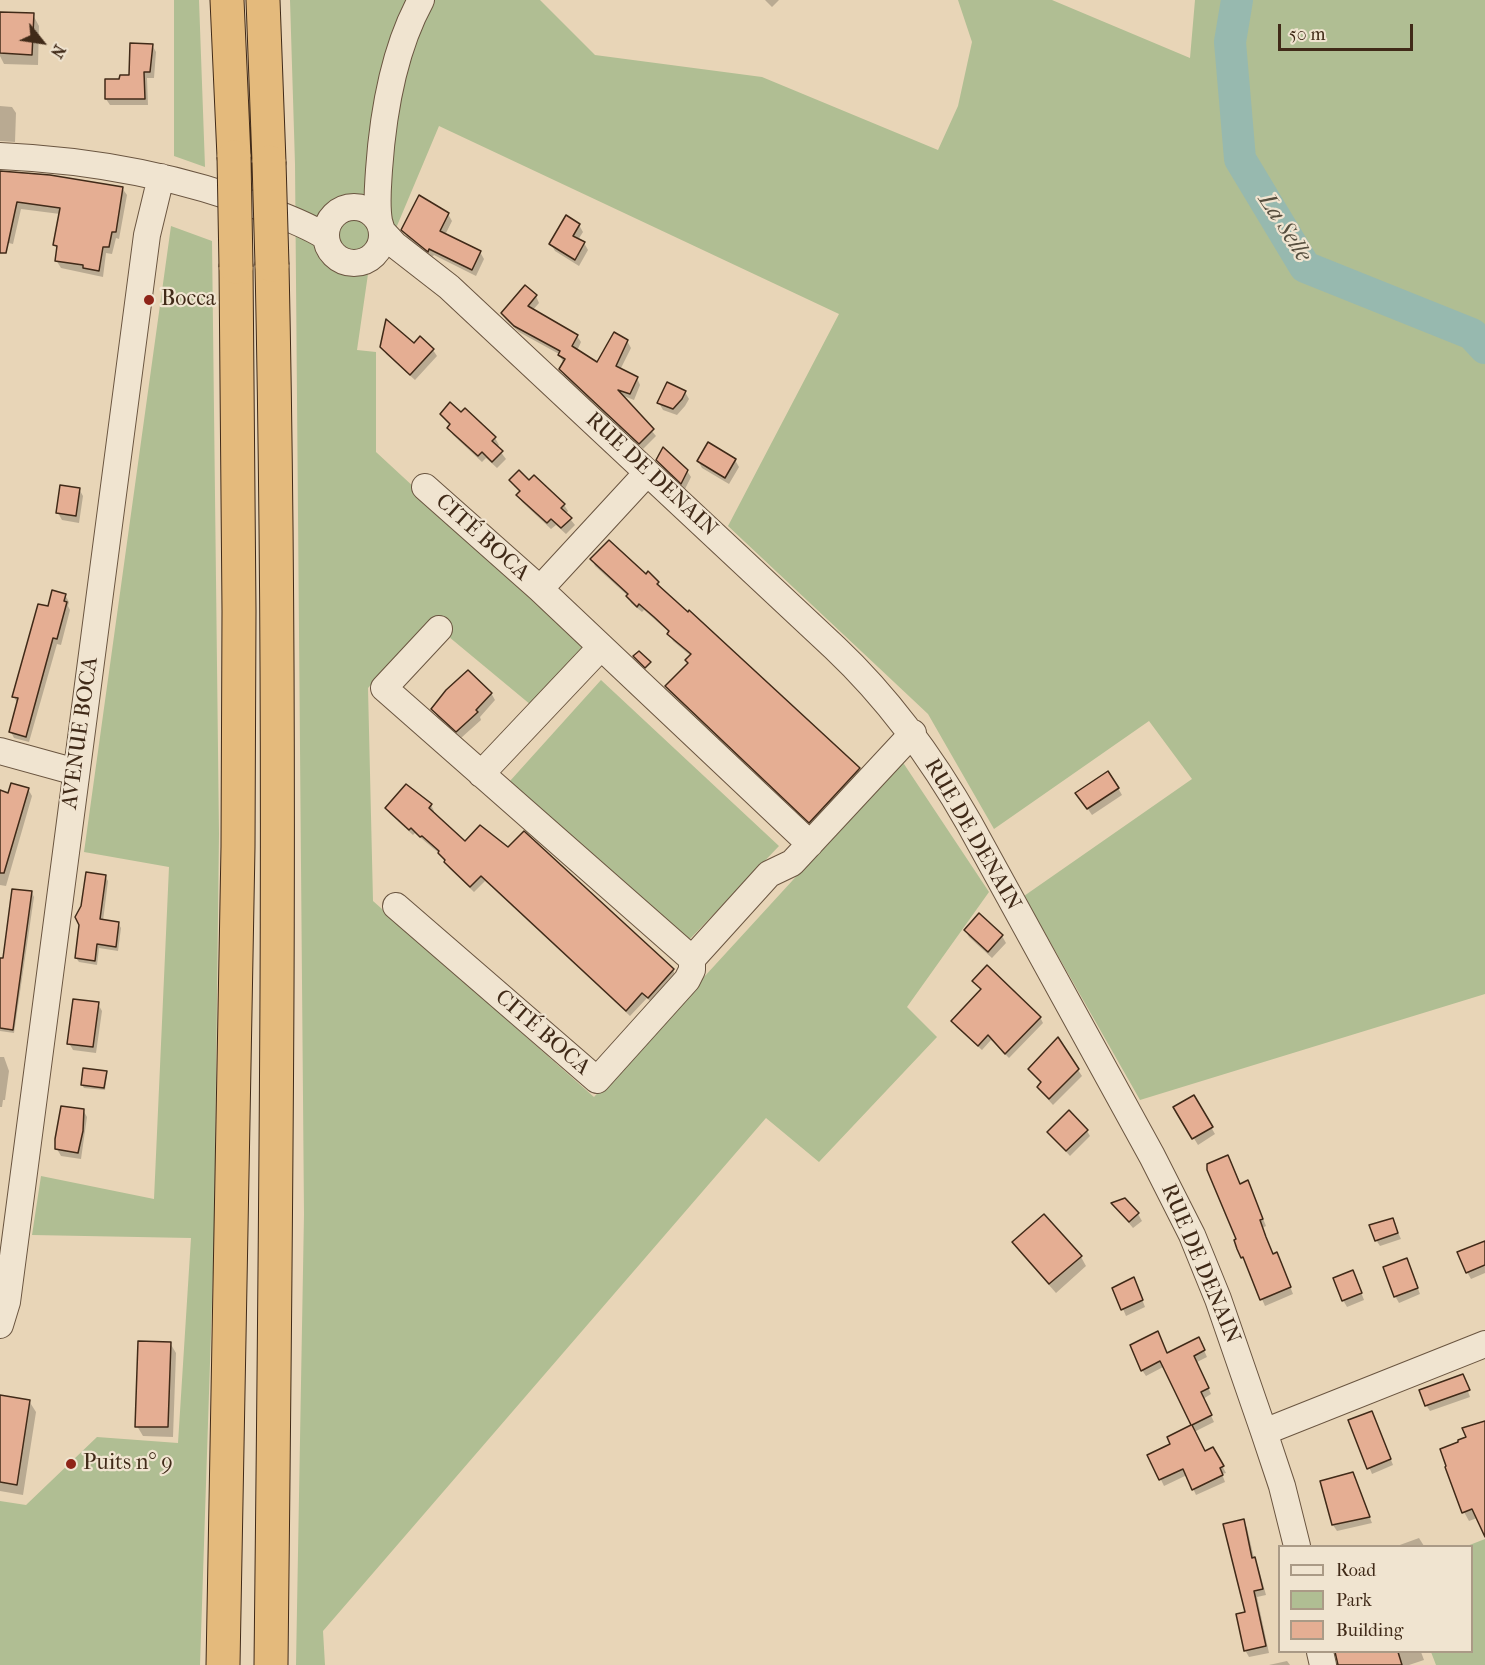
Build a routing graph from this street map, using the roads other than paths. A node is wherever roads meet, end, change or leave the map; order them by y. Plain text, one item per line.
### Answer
1 (227, 0) edge
2 (263, 0) edge
3 (421, 0) edge
4 (381, 135) junction
5 (0, 156) edge
6 (161, 177) junction
7 (246, 202) junction
8 (341, 210) junction
9 (380, 226) junction
10 (326, 237) junction
11 (367, 260) junction
12 (429, 273) junction
13 (647, 473) junction
14 (425, 487) dead end
15 (540, 589) junction
16 (439, 629) dead end
17 (601, 647) junction
18 (913, 733) junction
19 (0, 752) edge
20 (76, 772) junction
21 (481, 774) junction
22 (810, 844) junction
23 (396, 906) dead end
24 (692, 959) junction
25 (0, 1325) edge
26 (1485, 1344) edge
27 (1264, 1432) junction
28 (1297, 1545) edge
29 (223, 1665) edge
30 (271, 1665) edge

1 - 29 highway, bridge
2 - 30 highway, bridge
3 - 4 street
4 - 8 street
4 - 9 street
5 - 6 street
6 - 7 street
6 - 20 street, AVENUE BOCA
7 - 8 street
7 - 10 street
8 - 9 street
8 - 10 street
9 - 11 street
9 - 12 street, RUE DE DENAIN
10 - 11 street
11 - 12 street, RUE DE DENAIN
12 - 13 street, RUE DE DENAIN
13 - 15 street, CITÉ BOCA
13 - 18 street, RUE DE DENAIN
14 - 15 street, CITÉ BOCA
15 - 17 street, CITÉ BOCA
16 - 21 street
17 - 21 street
17 - 22 street, CITÉ BOCA
18 - 22 street, CITÉ BOCA
18 - 27 street, RUE DE DENAIN
19 - 20 street
20 - 25 street, AVENUE BOCA
21 - 24 street
22 - 24 street, CITÉ BOCA
23 - 24 street, CITÉ BOCA
26 - 27 street
27 - 28 street, RUE DE DENAIN

